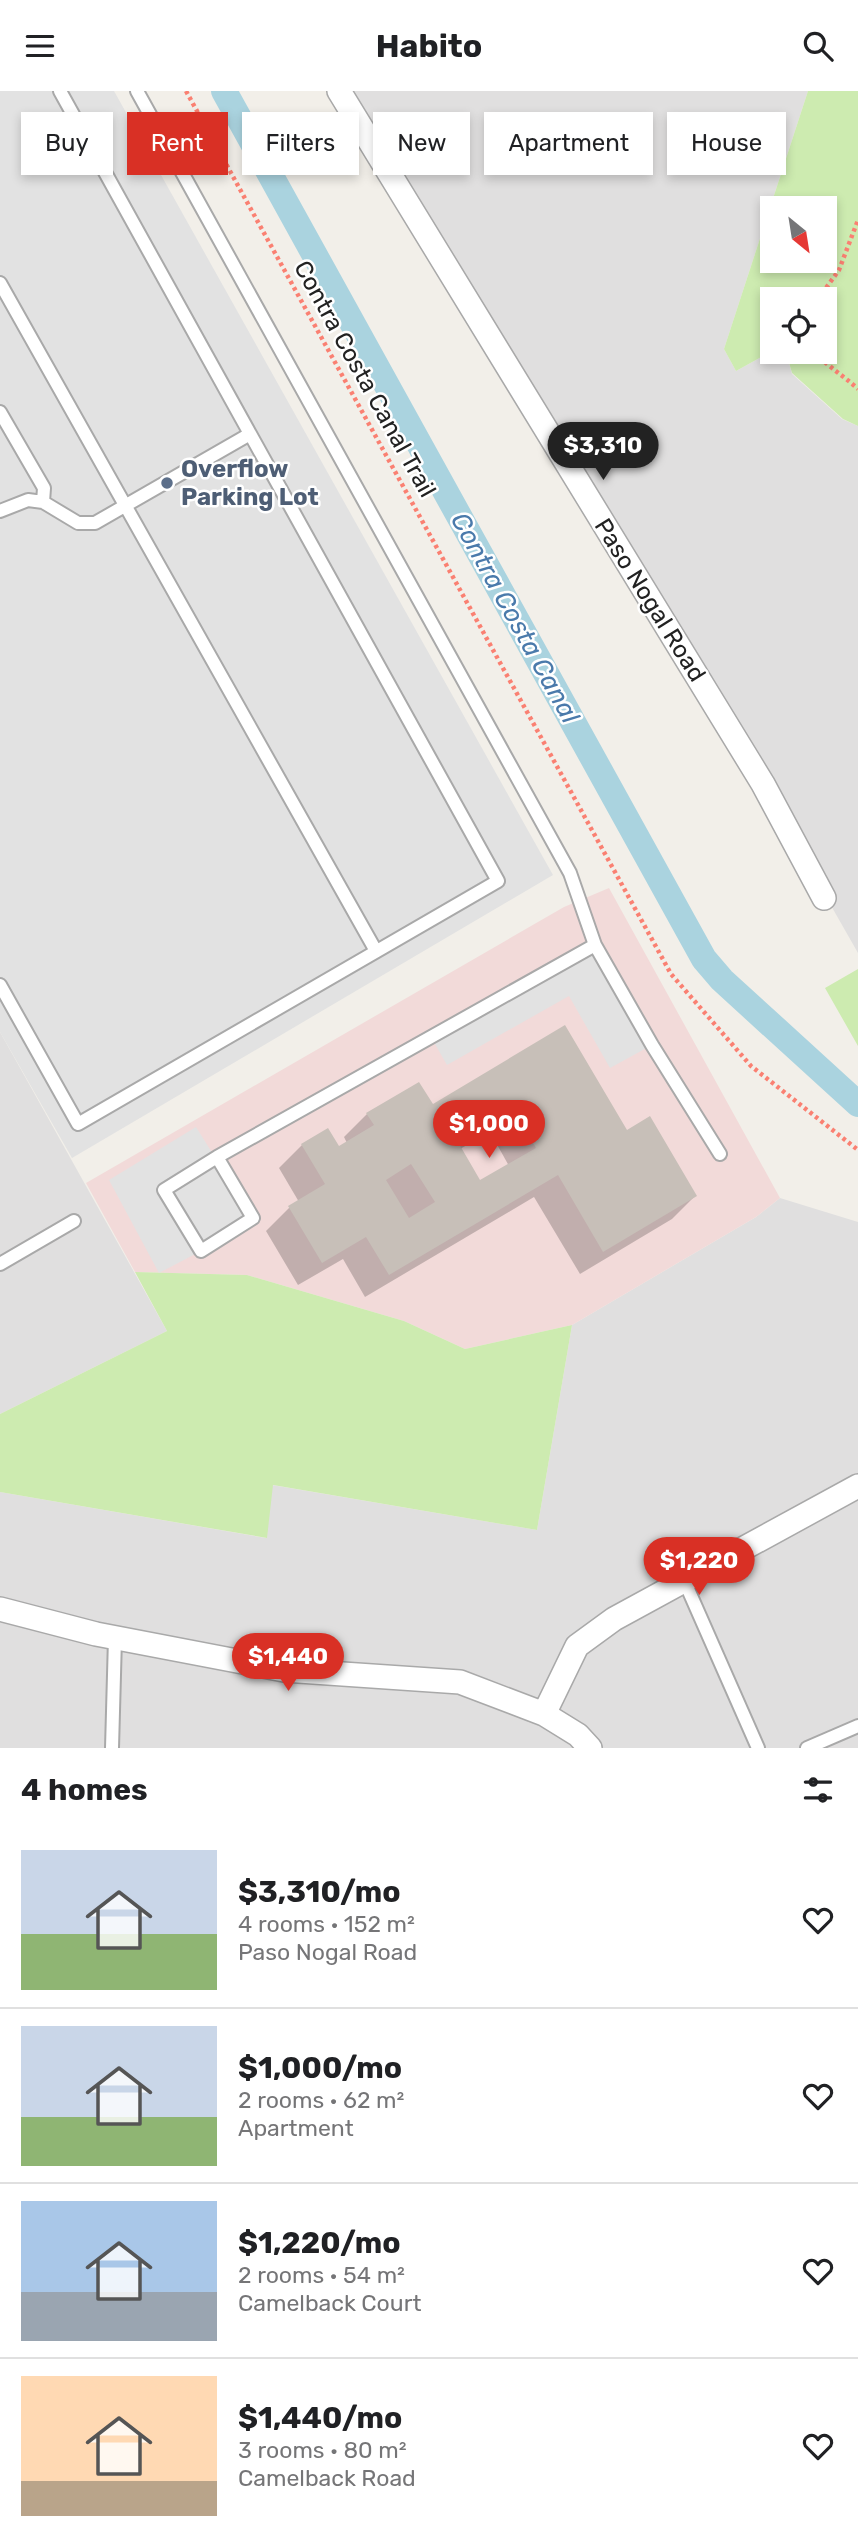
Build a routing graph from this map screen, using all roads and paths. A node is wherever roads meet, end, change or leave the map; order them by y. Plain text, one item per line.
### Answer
1 (60, 91) edge
2 (137, 91) edge
3 (186, 91) edge
4 (339, 91) edge
5 (858, 220) edge
6 (0, 283) edge
7 (827, 287) edge
8 (826, 364) edge
9 (858, 389) edge
10 (0, 412) edge
11 (250, 434) junction
12 (43, 502) junction
13 (126, 505) junction
14 (0, 511) edge
15 (824, 898) dead end
16 (595, 945) junction
17 (376, 951) junction
18 (0, 985) edge
19 (858, 1150) edge
20 (720, 1154) dead end
21 (216, 1157) junction
22 (74, 1221) dead end
23 (0, 1264) edge
24 (858, 1486) edge
25 (684, 1580) junction
26 (0, 1609) edge
27 (115, 1638) junction
28 (544, 1714) junction
29 (858, 1726) edge
30 (111, 1748) edge
31 (590, 1748) edge
32 (758, 1748) edge
33 (807, 1748) edge

1 - 11 lane
2 - 16 lane
3 - 19 path, Contra Costa Canal Trail
4 - 15 street, Paso Nogal Road
5 - 7 path
6 - 13 lane
8 - 9 path
10 - 12 lane
11 - 13 lane
11 - 17 lane
12 - 13 lane
12 - 14 lane
13 - 17 lane
16 - 20 lane
16 - 21 lane
17 - 18 lane
21 - 21 lane
22 - 23 lane
24 - 25 street
25 - 28 street
25 - 32 lane
26 - 27 street
27 - 28 street
27 - 30 lane
28 - 31 street
29 - 33 lane

